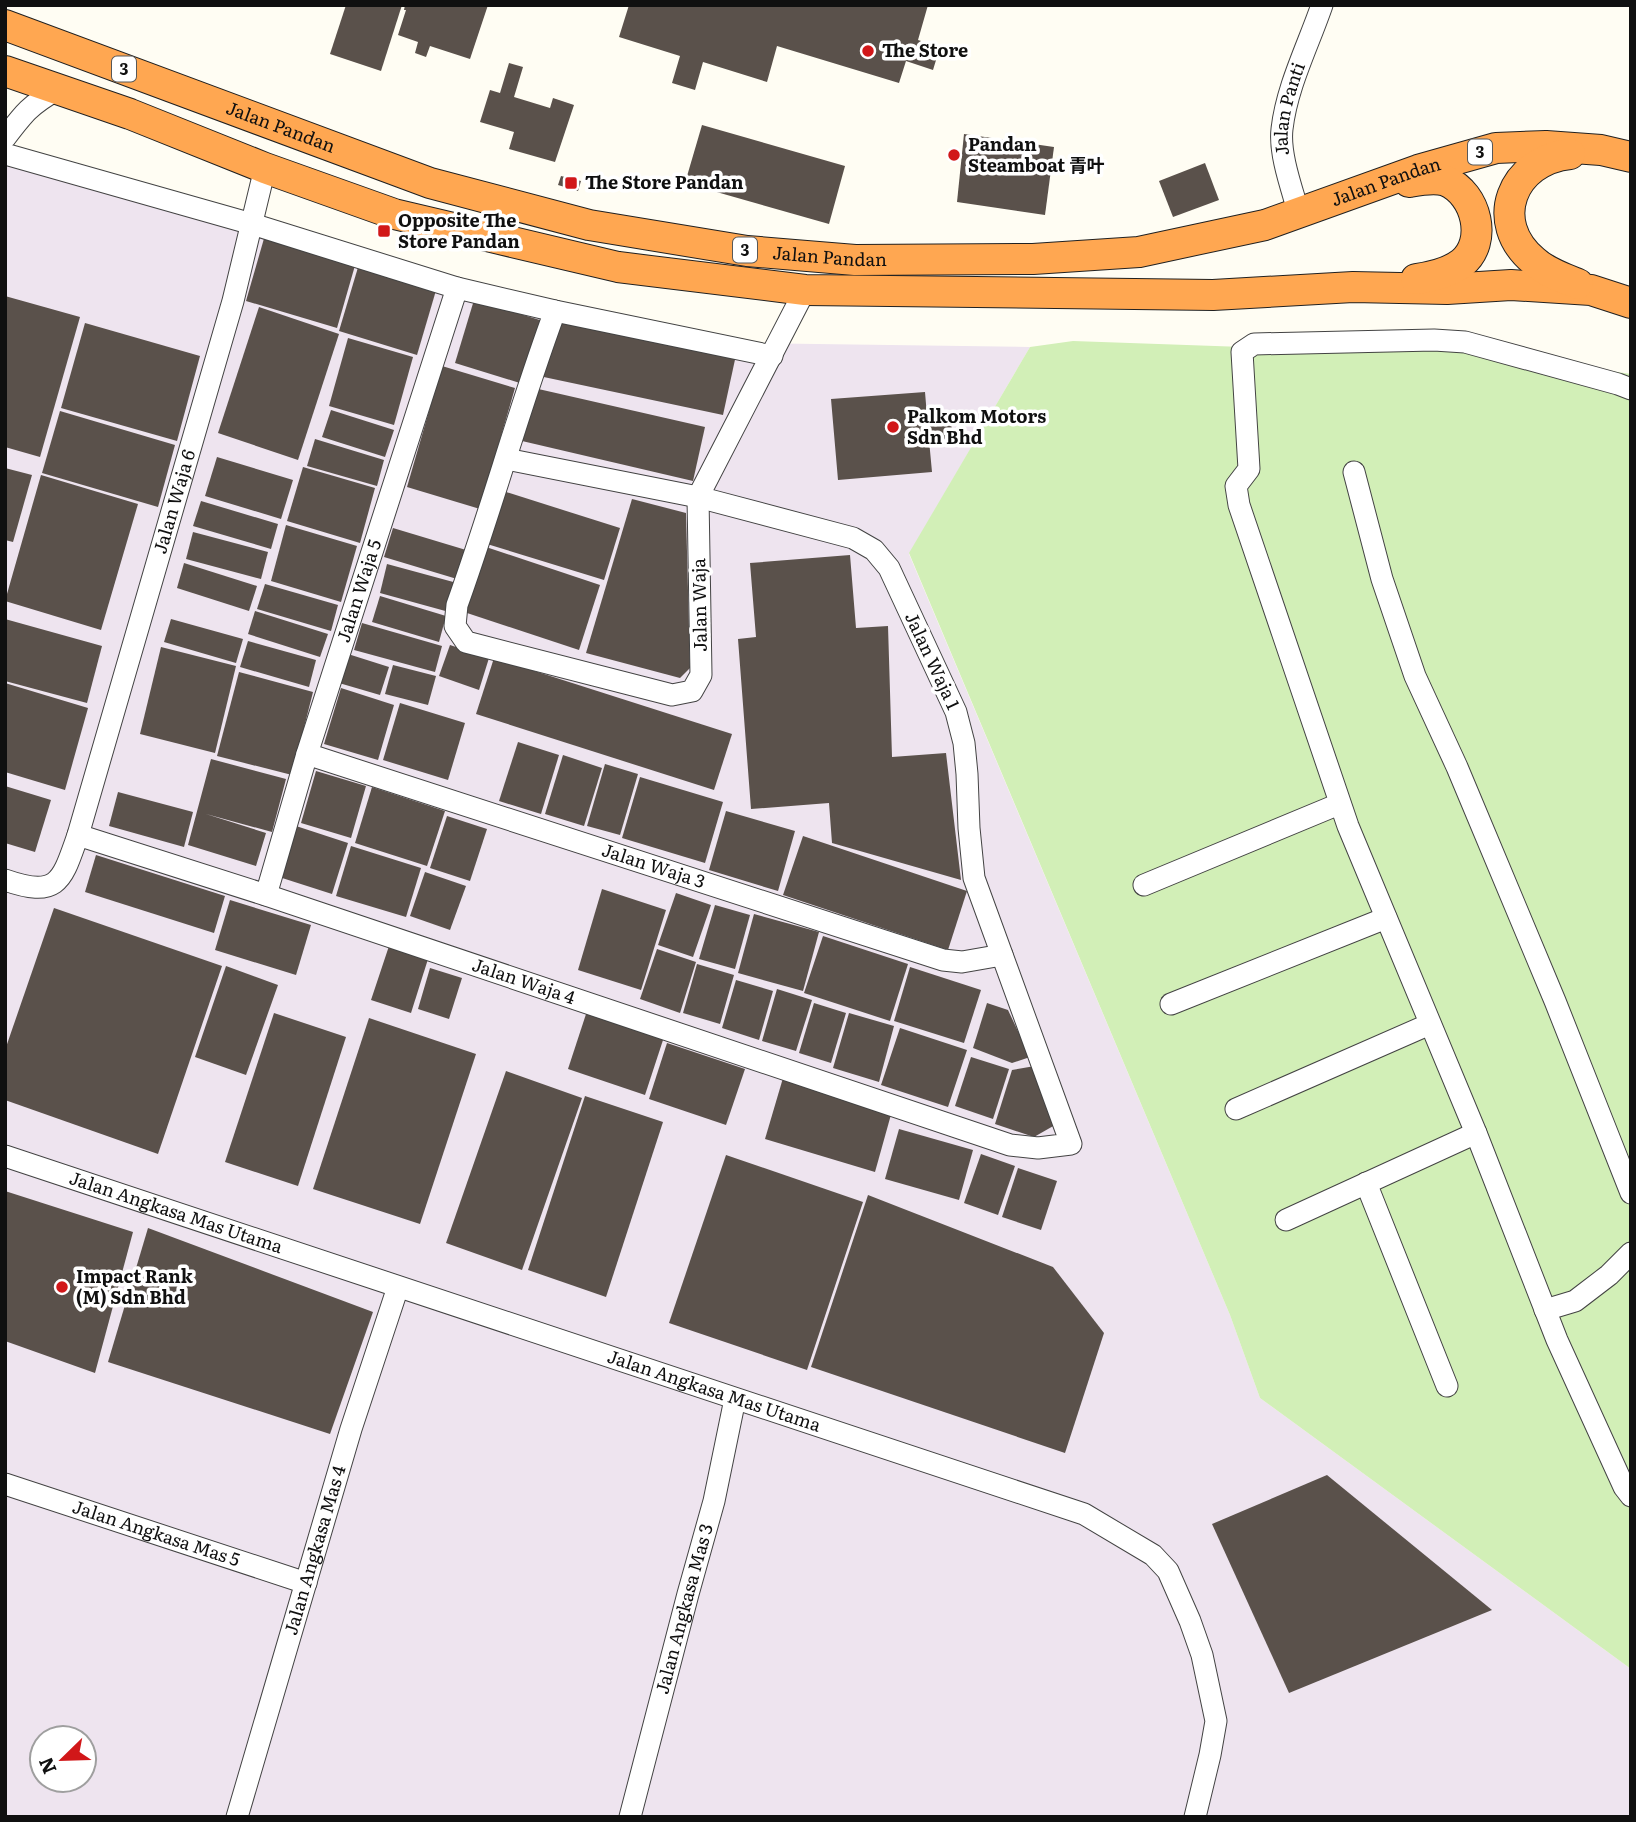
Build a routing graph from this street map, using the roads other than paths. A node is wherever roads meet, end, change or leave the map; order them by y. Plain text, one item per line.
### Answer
1 (1322, 5) edge
2 (5, 25) edge
3 (5, 71) edge
4 (58, 89) junction
5 (5, 138) edge
6 (1601, 150) junction
7 (5, 154) edge
8 (1631, 157) edge
9 (265, 168) junction
10 (1364, 191) junction
11 (1299, 214) junction
12 (252, 224) junction
13 (1353, 287) junction
14 (457, 288) junction
15 (805, 290) junction
16 (1591, 290) junction
17 (1631, 303) edge
18 (555, 311) junction
19 (772, 356) junction
20 (1631, 389) edge
21 (506, 459) junction
22 (1354, 472) dead end
23 (698, 497) junction
24 (307, 754) junction
25 (1339, 804) junction
26 (78, 835) junction
27 (5, 880) edge
28 (1144, 885) dead end
29 (265, 895) junction
30 (1386, 918) junction
31 (1002, 955) junction
32 (1171, 1004) dead end
33 (1430, 1024) junction
34 (1236, 1109) dead end
35 (1476, 1133) junction
36 (1071, 1144) joint
37 (5, 1156) edge
38 (1366, 1183) junction
39 (1631, 1193) edge
40 (1286, 1220) dead end
41 (1631, 1253) edge
42 (398, 1287) junction
43 (1545, 1310) junction
44 (1447, 1386) dead end
45 (735, 1399) junction
46 (5, 1484) edge
47 (1629, 1487) edge
48 (306, 1583) junction
49 (237, 1817) edge
50 (630, 1817) edge
51 (1195, 1817) edge

1 - 11 street, Jalan Panti
2 - 11 highway, Jalan Pandan / 3
3 - 4 highway, Jalan Pandan / 3
4 - 5 street
4 - 9 highway, Jalan Pandan / 3
6 - 8 highway, Jalan Pandan / 3
6 - 10 highway, Jalan Pandan / 3
6 - 16 highway
7 - 12 street
9 - 12 street, Jalan Waja 6
9 - 15 highway, Jalan Pandan / 3
10 - 11 highway, Jalan Pandan / 3
10 - 13 highway
12 - 14 street
12 - 26 street, Jalan Waja 6
13 - 15 highway, Jalan Pandan / 3
13 - 16 highway, Jalan Pandan / 3
14 - 18 street
14 - 24 street, Jalan Waja 5
15 - 19 street, Jalan Waja
16 - 17 highway, Jalan Pandan / 3
18 - 19 street
18 - 21 street
19 - 23 street, Jalan Waja
20 - 25 street
21 - 23 street, Jalan Waja 1
21 - 23 street, Jalan Waja
22 - 39 street
23 - 31 street, Jalan Waja 1
24 - 29 street, Jalan Waja 5
24 - 31 street, Jalan Waja 3
25 - 28 street
25 - 30 street
26 - 27 street
26 - 29 street, Jalan Waja 4
29 - 36 street, Jalan Waja 4
30 - 32 street
30 - 33 street
31 - 36 street, Jalan Waja 1
33 - 34 street
33 - 35 street
35 - 38 street
35 - 43 street
37 - 42 street, Jalan Angkasa Mas Utama
38 - 40 street
38 - 44 street
41 - 43 street
42 - 45 street, Jalan Angkasa Mas Utama
42 - 48 street, Jalan Angkasa Mas 4
43 - 47 street
45 - 50 street, Jalan Angkasa Mas 3
45 - 51 street, Jalan Angkasa Mas Utama
46 - 48 street, Jalan Angkasa Mas 5
48 - 49 street, Jalan Angkasa Mas 4

